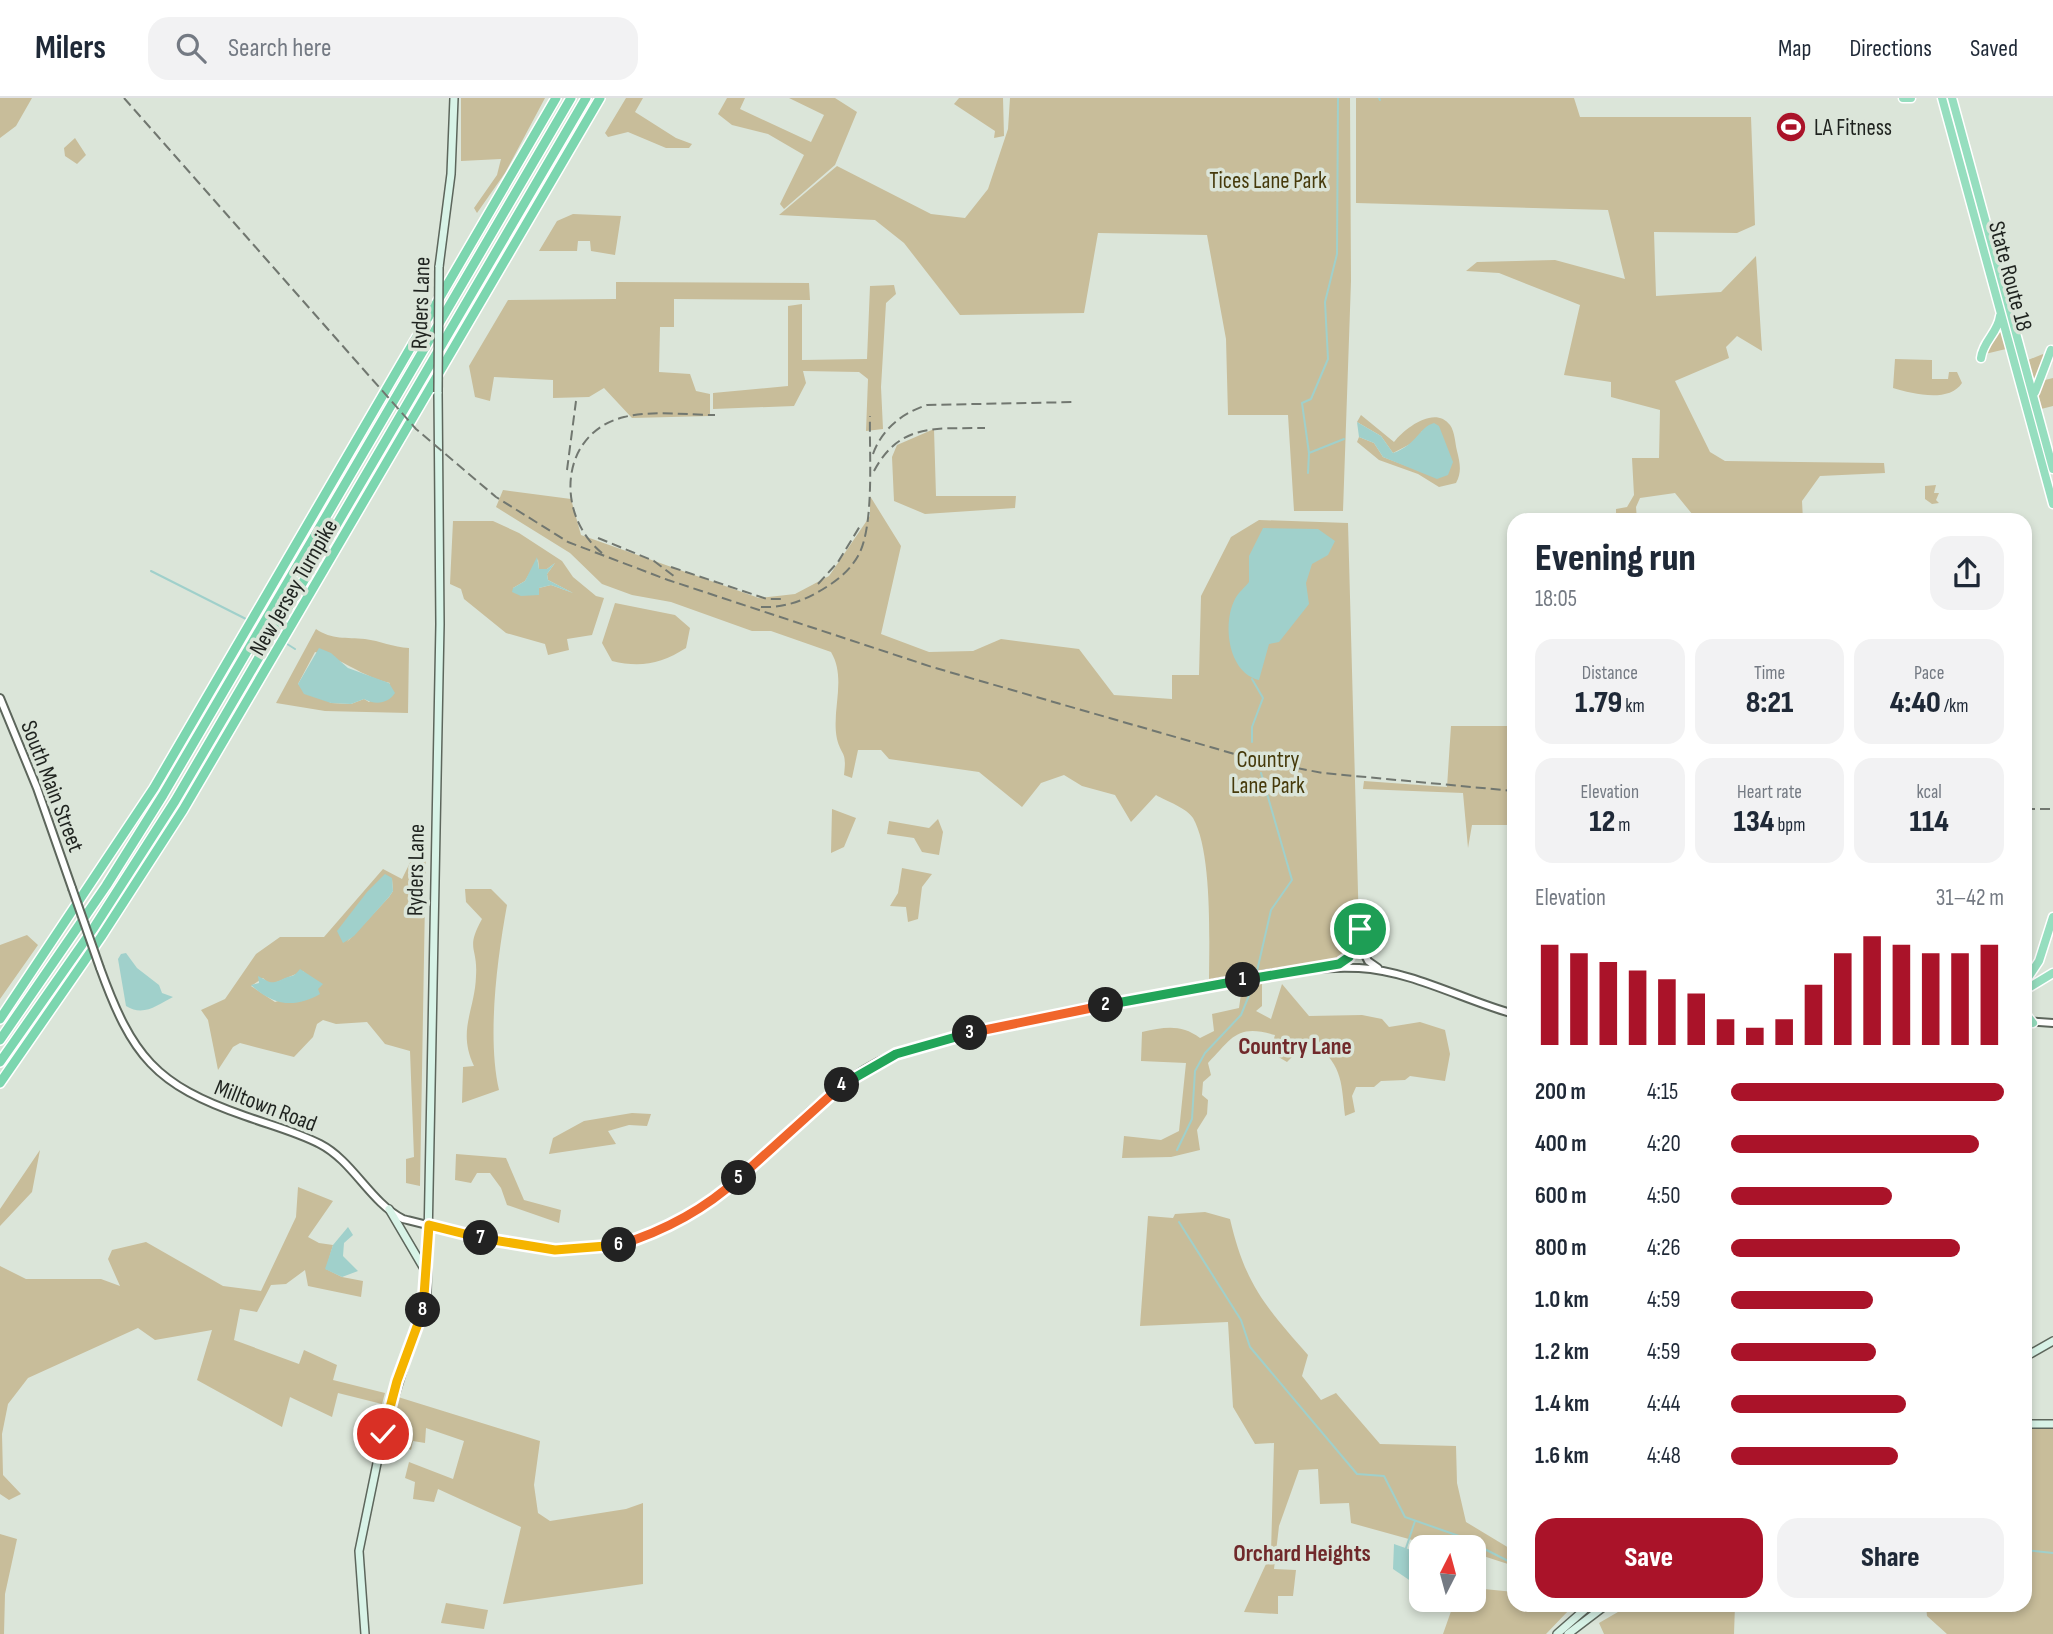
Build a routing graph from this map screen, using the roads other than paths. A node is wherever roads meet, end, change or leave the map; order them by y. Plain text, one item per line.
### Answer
1 (454, 98) edge
2 (556, 98) edge
3 (571, 98) edge
4 (586, 98) edge
5 (600, 98) edge
6 (1903, 98) edge
7 (1911, 98) edge
8 (1942, 98) edge
9 (1952, 98) edge
10 (2000, 313) junction
11 (2051, 350) dead end
12 (1981, 358) dead end
13 (2034, 395) junction
14 (2053, 469) edge
15 (2053, 504) edge
16 (0, 698) edge
17 (72, 888) joint
18 (2053, 917) edge
19 (1360, 929) dead end
20 (1360, 945) dead end
21 (1324, 968) junction
22 (2053, 970) edge
23 (1386, 971) junction
24 (2032, 974) edge
25 (2032, 984) edge
26 (1507, 1012) edge
27 (0, 1019) edge
28 (2032, 1023) edge
29 (2053, 1023) edge
30 (0, 1040) edge
31 (0, 1062) edge
32 (0, 1083) edge
33 (389, 1209) junction
34 (429, 1225) junction
35 (427, 1273) junction
36 (2053, 1341) edge
37 (2032, 1353) edge
38 (2032, 1424) edge
39 (2053, 1424) edge
40 (1582, 1612) edge
41 (1597, 1612) edge
42 (365, 1634) edge
43 (1557, 1634) edge
44 (1568, 1634) edge

1 - 34 main road, Ryders Lane, bridge
2 - 27 highway, New Jersey Turnpike
3 - 30 highway, New Jersey Turnpike
4 - 31 highway, New Jersey Turnpike
5 - 32 highway, New Jersey Turnpike
6 - 7 highway
8 - 10 highway, State Route 18
9 - 13 highway, State Route 18
10 - 12 highway
10 - 15 highway, State Route 18
11 - 13 highway
13 - 14 highway, State Route 18
16 - 17 street, South Main Street
17 - 33 street, Milltown Road, bridge
18 - 24 highway
19 - 21 street
20 - 23 street
21 - 23 street, Milltown Road
21 - 34 street, Milltown Road
22 - 25 highway
23 - 26 street, Milltown Road
28 - 29 street
33 - 34 street, Milltown Road
33 - 35 main road
34 - 35 main road, Ryders Lane
35 - 42 main road, Ryders Lane
36 - 37 main road
38 - 39 main road
40 - 43 main road
41 - 44 main road

